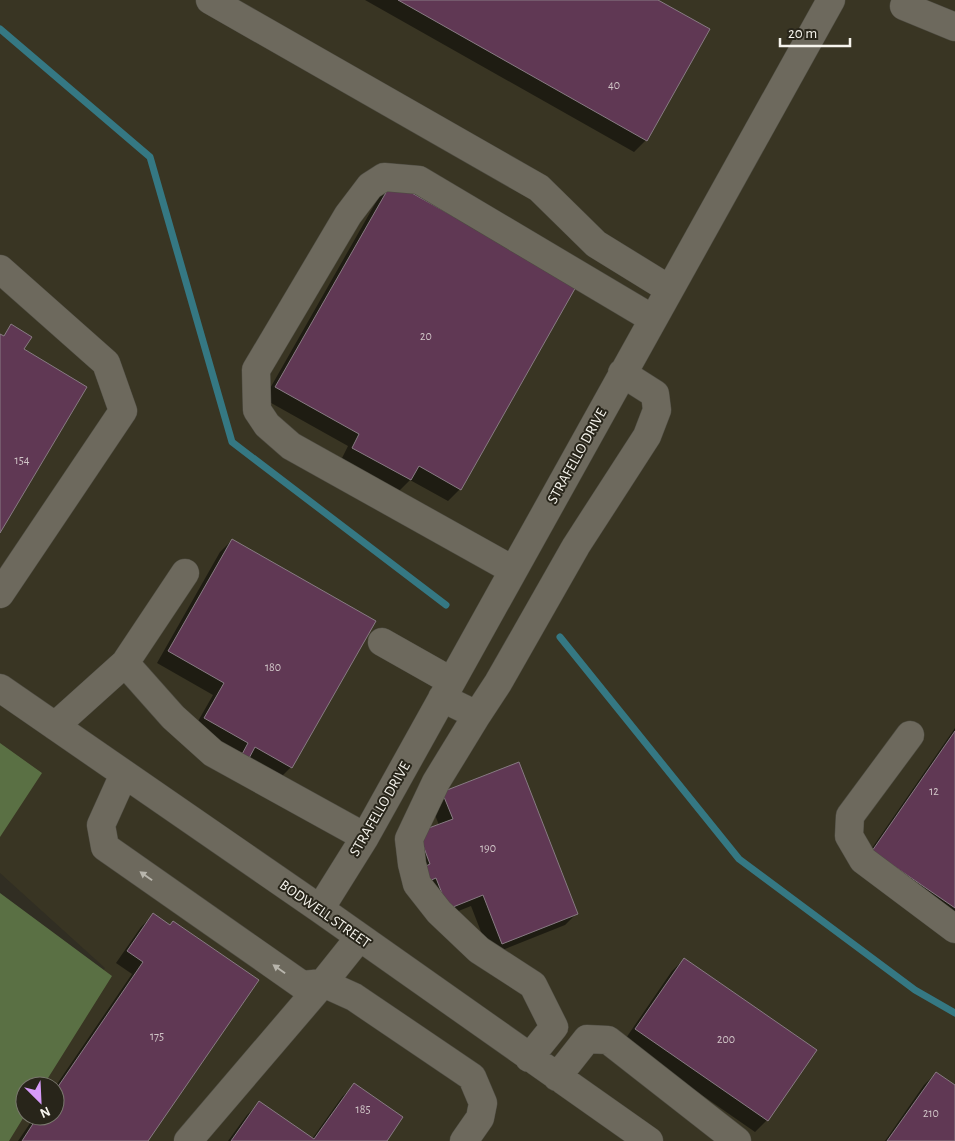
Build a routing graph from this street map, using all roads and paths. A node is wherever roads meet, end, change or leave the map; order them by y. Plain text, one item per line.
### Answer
1 (210, 0) edge
2 (831, 0) edge
3 (906, 2) edge
4 (955, 27) edge
5 (0, 269) edge
6 (670, 289) junction
7 (653, 319) junction
8 (622, 373) junction
9 (513, 570) junction
10 (185, 573) dead end
11 (0, 594) edge
12 (382, 642) dead end
13 (125, 663) junction
14 (0, 688) edge
15 (447, 690) junction
16 (477, 715) junction
17 (55, 726) junction
18 (910, 735) dead end
19 (124, 774) junction
20 (365, 837) junction
21 (320, 909) junction
22 (955, 929) edge
23 (359, 938) junction
24 (323, 983) junction
25 (529, 1058) junction
26 (558, 1077) junction
27 (188, 1141) edge
28 (464, 1141) edge
29 (649, 1141) edge
30 (737, 1141) edge

1 - 6 street
2 - 6 street, STRAFELLO DRIVE
3 - 4 street
5 - 11 street
6 - 7 street, STRAFELLO DRIVE
7 - 8 street, STRAFELLO DRIVE
7 - 9 street
8 - 9 street, STRAFELLO DRIVE
8 - 16 street
9 - 15 street, STRAFELLO DRIVE
10 - 13 street
12 - 15 street
13 - 17 street
13 - 20 street
14 - 17 street, BODWELL STREET
15 - 16 street
15 - 20 street, STRAFELLO DRIVE
16 - 25 street
17 - 19 street, BODWELL STREET
18 - 22 street
19 - 21 street, BODWELL STREET
24 -> 19 street
20 - 21 street, STRAFELLO DRIVE
21 - 23 street, BODWELL STREET
23 - 24 street
23 - 25 street, BODWELL STREET
24 - 27 street
24 - 28 street
25 - 26 street, BODWELL STREET
26 - 29 street, BODWELL STREET
26 - 30 street

